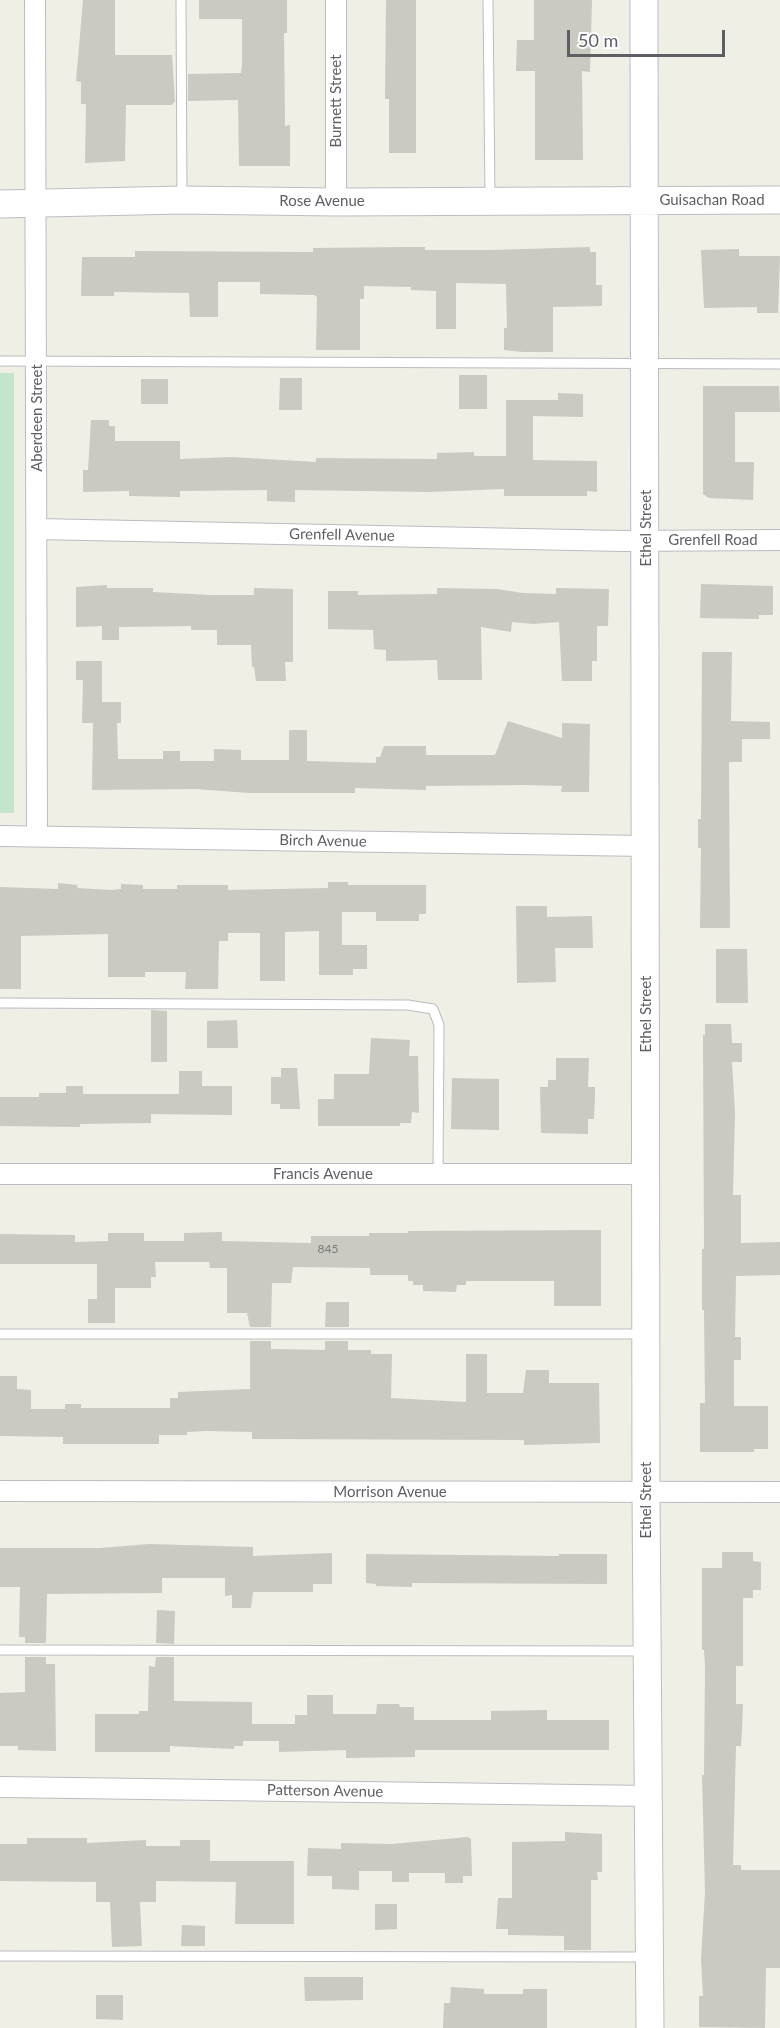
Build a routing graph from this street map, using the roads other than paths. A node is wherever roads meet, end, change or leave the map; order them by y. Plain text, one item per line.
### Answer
1 (35, 0) edge
2 (180, 0) edge
3 (336, 0) edge
4 (488, 0) edge
5 (644, 0) edge
6 (182, 200) junction
7 (780, 200) edge
8 (490, 201) junction
9 (644, 201) junction
10 (336, 202) junction
11 (36, 203) junction
12 (0, 204) edge
13 (0, 361) edge
14 (37, 361) junction
15 (645, 364) junction
16 (780, 364) edge
17 (37, 529) junction
18 (780, 540) edge
19 (646, 541) junction
20 (0, 836) edge
21 (37, 836) junction
22 (646, 846) junction
23 (0, 1003) edge
24 (646, 1173) junction
25 (0, 1174) edge
26 (438, 1174) junction
27 (0, 1334) edge
28 (647, 1334) junction
29 (0, 1491) edge
30 (780, 1492) edge
31 (646, 1493) junction
32 (0, 1650) edge
33 (647, 1651) junction
34 (0, 1787) edge
35 (650, 1796) junction
36 (0, 1956) edge
37 (651, 1957) junction
38 (650, 2028) edge

1 - 11 street, Aberdeen Street
2 - 6 lane
3 - 10 street, Burnett Street
4 - 8 lane
5 - 9 street, Ethel Street
6 - 10 street, Rose Avenue
6 - 11 street, Rose Avenue
7 - 9 street, Guisachan Road
8 - 9 street, Rose Avenue
8 - 10 street, Rose Avenue
9 - 15 street, Ethel Street
11 - 12 street, Rose Avenue
11 - 14 street, Aberdeen Street
13 - 14 lane
14 - 15 lane
14 - 17 street, Aberdeen Street
15 - 16 lane
15 - 19 street, Ethel Street
17 - 19 street, Grenfell Avenue
17 - 21 street, Aberdeen Street
18 - 19 street, Grenfell Road
19 - 22 street, Ethel Street
20 - 21 street, Birch Avenue
21 - 22 street, Birch Avenue
22 - 24 street, Ethel Street
23 - 26 lane
24 - 26 street, Francis Avenue
24 - 28 street, Ethel Street
25 - 26 street, Francis Avenue
27 - 28 lane
28 - 31 street, Ethel Street
29 - 31 street, Morrison Avenue
30 - 31 street, Morrison Avenue
31 - 33 street, Ethel Street
32 - 33 lane
33 - 35 street, Ethel Street
34 - 35 street, Patterson Avenue
35 - 37 street, Ethel Street
36 - 37 lane
37 - 38 street, Ethel Street

